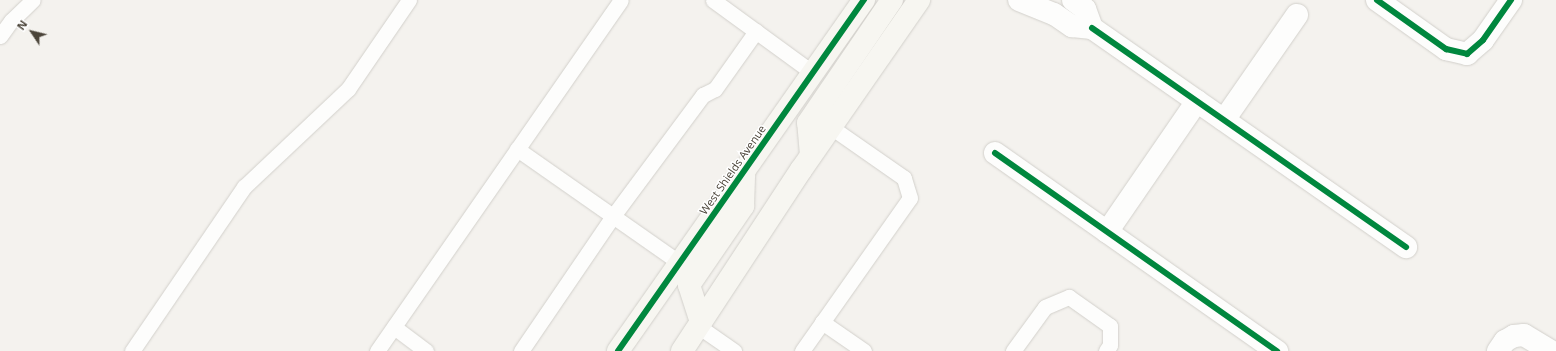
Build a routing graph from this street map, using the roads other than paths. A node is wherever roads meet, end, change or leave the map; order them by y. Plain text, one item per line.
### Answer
1 (33, 0) edge
2 (409, 0) edge
3 (621, 0) edge
4 (713, 0) edge
5 (864, 0) edge
6 (892, 0) edge
7 (919, 0) edge
8 (1019, 0) edge
9 (1073, 0) edge
10 (1377, 0) edge
11 (1511, 0) edge
12 (1297, 15) dead end
13 (1092, 28) junction
14 (756, 31) junction
15 (0, 36) edge
16 (813, 73) junction
17 (1197, 101) junction
18 (1224, 120) junction
19 (831, 127) junction
20 (517, 149) junction
21 (994, 153) dead end
22 (811, 155) junction
23 (744, 173) junction
24 (613, 216) junction
25 (1107, 232) junction
26 (1406, 247) dead end
27 (680, 263) junction
28 (822, 322) junction
29 (699, 324) junction
30 (394, 327) junction
31 (423, 350) edge
32 (132, 351) edge
33 (377, 351) edge
34 (521, 351) edge
35 (618, 351) edge
36 (682, 351) edge
37 (734, 351) edge
38 (802, 351) edge
39 (864, 351) edge
40 (1013, 351) edge
41 (1106, 351) edge
42 (1277, 351) edge
43 (1498, 351) edge
44 (1551, 351) edge

1 - 15 lane
2 - 32 lane
3 - 20 lane
4 - 14 lane
5 - 16 street, West Shields Avenue
6 - 22 street
7 - 19 street
8 - 13 street
9 - 13 street
10 - 11 street
12 - 18 street
13 - 17 street
14 - 16 lane
14 - 24 lane
16 - 23 street, West Shields Avenue
17 - 18 street
17 - 25 street
18 - 26 street
19 - 22 street
19 - 28 lane
20 - 24 lane
20 - 30 lane
21 - 25 street
22 - 29 street
23 - 27 street, West Shields Avenue
23 - 29 street
24 - 27 lane
24 - 34 lane
25 - 42 street
27 - 35 street, West Shields Avenue
28 - 38 lane
28 - 39 lane
29 - 36 street
29 - 37 lane
30 - 31 lane
30 - 33 lane
40 - 41 lane
43 - 44 street

